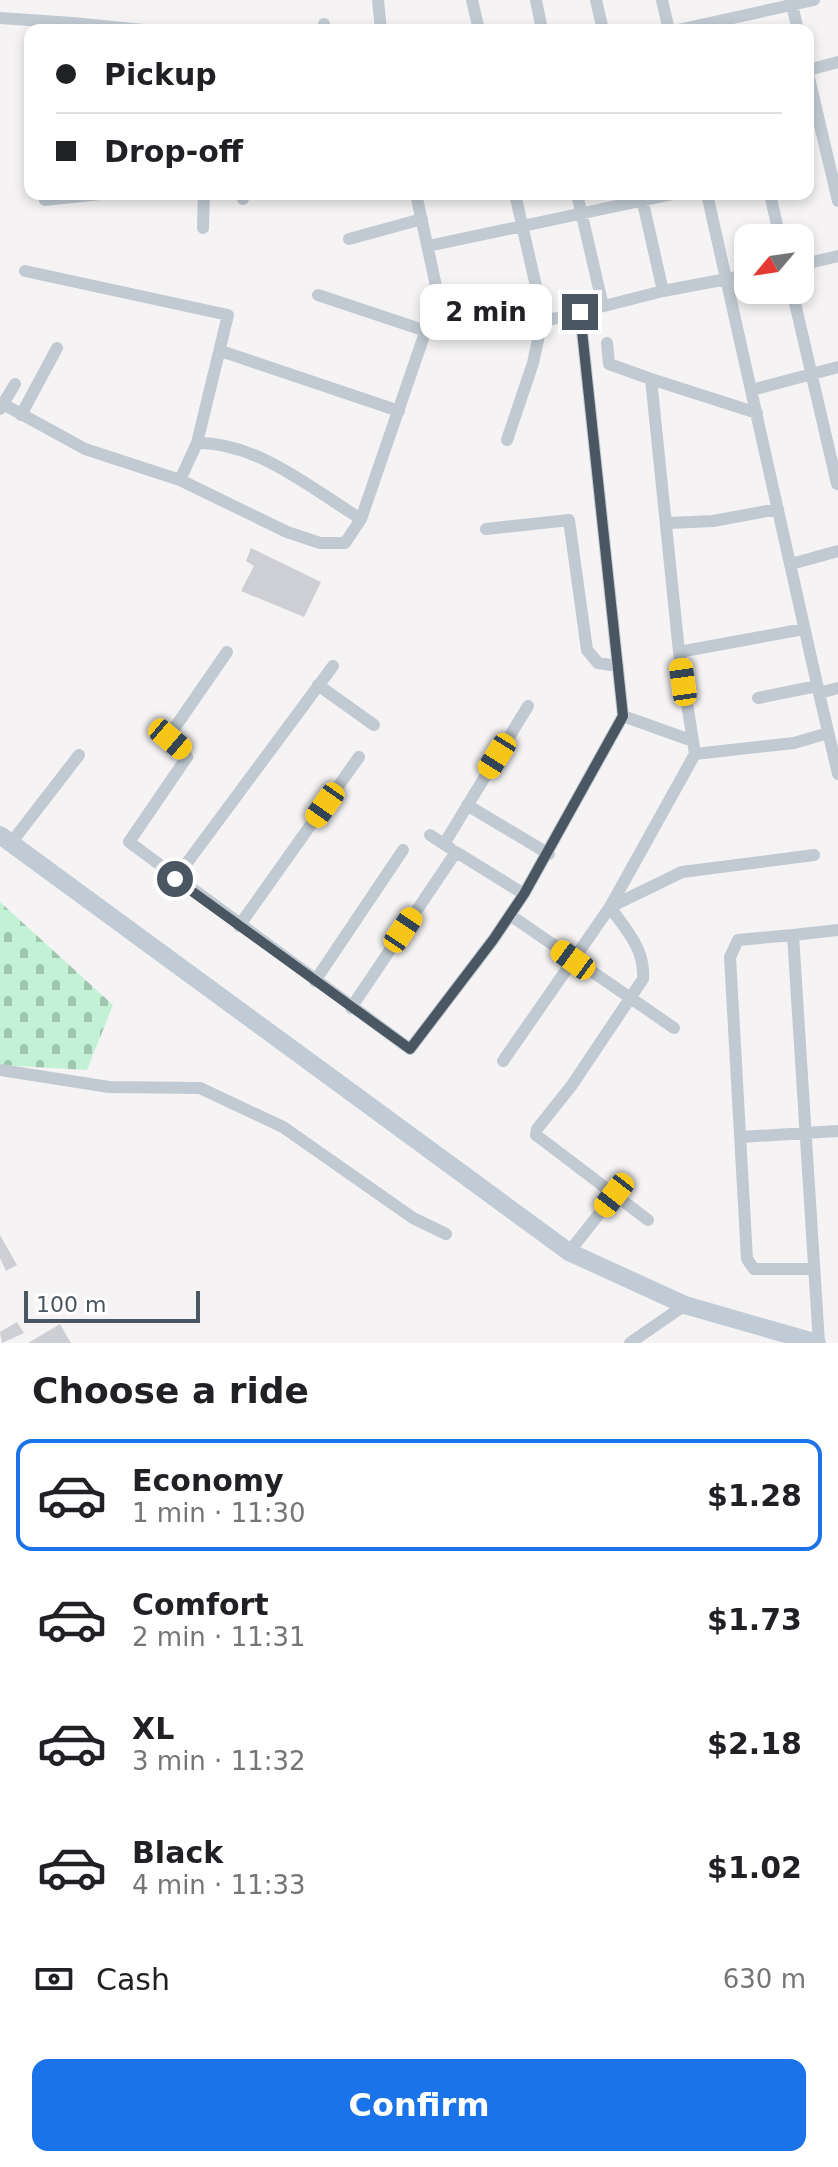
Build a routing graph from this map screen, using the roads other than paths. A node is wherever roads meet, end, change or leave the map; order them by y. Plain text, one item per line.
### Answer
1 (378, 0) edge
2 (472, 0) edge
3 (536, 0) edge
4 (596, 0) edge
5 (662, 0) edge
6 (814, 0) edge
7 (792, 5) junction
8 (761, 6) edge
9 (0, 18) edge
10 (54, 24) edge
11 (380, 24) edge
12 (478, 24) edge
13 (541, 24) edge
14 (602, 24) edge
15 (668, 24) edge
16 (733, 24) edge
17 (797, 24) edge
18 (838, 62) edge
19 (814, 70) edge
20 (814, 98) edge
21 (204, 200) edge
22 (417, 200) edge
23 (516, 200) edge
24 (578, 200) edge
25 (635, 200) edge
26 (642, 200) edge
27 (708, 200) edge
28 (771, 200) edge
29 (838, 201) edge
30 (582, 216) junction
31 (422, 219) junction
32 (777, 224) edge
33 (203, 228) dead end
34 (522, 228) junction
35 (349, 239) dead end
36 (428, 246) junction
37 (838, 256) edge
38 (814, 262) edge
39 (25, 271) dead end
40 (734, 278) edge
41 (727, 279) junction
42 (663, 291) junction
43 (318, 295) dead end
44 (795, 304) edge
45 (603, 306) junction
46 (580, 312) junction
47 (543, 317) junction
48 (426, 331) junction
49 (607, 343) dead end
50 (57, 348) dead end
51 (221, 351) junction
52 (838, 367) edge
53 (812, 373) junction
54 (651, 379) junction
55 (15, 384) dead end
56 (752, 390) junction
57 (2, 406) edge
58 (399, 411) junction
59 (757, 413) junction
60 (21, 415) junction
61 (507, 440) dead end
62 (197, 443) junction
63 (180, 480) junction
64 (838, 485) edge
65 (778, 509) junction
66 (361, 519) junction
67 (668, 523) junction
68 (486, 529) dead end
69 (838, 551) edge
70 (791, 564) junction
71 (804, 629) junction
72 (227, 652) dead end
73 (679, 652) junction
74 (333, 666) dead end
75 (618, 666) junction
76 (318, 685) junction
77 (838, 688) edge
78 (818, 689) junction
79 (758, 698) dead end
80 (528, 706) dead end
81 (623, 716) junction
82 (374, 725) dead end
83 (828, 733) junction
84 (694, 748) junction
85 (79, 755) dead end
86 (359, 757) dead end
87 (838, 774) edge
88 (467, 805) junction
89 (430, 835) dead end
90 (5, 839) edge
91 (444, 844) junction
92 (403, 850) dead end
93 (456, 852) junction
94 (549, 854) junction
95 (814, 855) dead end
96 (175, 879) junction
97 (524, 894) junction
98 (610, 907) junction
99 (510, 915) junction
100 (239, 926) junction
101 (838, 930) edge
102 (793, 935) junction
103 (573, 960) junction
104 (315, 981) junction
105 (631, 999) junction
106 (351, 1008) junction
107 (674, 1028) dead end
108 (503, 1061) dead end
109 (0, 1070) edge
110 (838, 1131) edge
111 (805, 1132) junction
112 (740, 1137) junction
113 (614, 1195) junction
114 (648, 1220) dead end
115 (446, 1234) dead end
116 (569, 1252) junction
117 (813, 1269) junction
118 (685, 1305) junction
119 (630, 1343) edge
120 (818, 1343) edge

1 - 11 street
2 - 12 street
3 - 13 street
4 - 14 street
5 - 15 street
6 - 7 street
7 - 8 street
7 - 17 street
8 - 16 street
9 - 10 street
18 - 19 street
20 - 29 street
21 - 33 street
22 - 31 street
23 - 34 street
24 - 30 street
25 - 30 street
26 - 42 street
27 - 41 street
28 - 32 street
30 - 34 street
30 - 45 street
31 - 35 street
31 - 36 street
34 - 36 street
34 - 47 street
36 - 48 street
37 - 38 street
39 - 51 street
40 - 41 street
41 - 42 street
41 - 56 street
42 - 45 street
43 - 48 street
44 - 53 street
45 - 46 street
46 - 47 street
46 - 75 street
47 - 61 street
48 - 58 street
49 - 54 street
50 - 60 street
51 - 58 street
51 - 62 street
52 - 53 street
53 - 56 street
53 - 64 street
54 - 59 street
54 - 67 street
55 - 57 street
56 - 59 street
57 - 60 street
58 - 66 street
59 - 65 street
60 - 63 street
62 - 63 street
62 - 66 street
63 - 66 street
65 - 67 street
65 - 70 street
67 - 73 street
68 - 75 street
69 - 70 street
70 - 71 street
71 - 73 street
71 - 78 street
72 - 96 street
73 - 84 street
74 - 76 street
75 - 81 street
76 - 82 street
76 - 96 street
77 - 78 street
78 - 79 street
78 - 83 street
80 - 88 street
81 - 84 street
81 - 94 street
83 - 84 street
83 - 87 street
84 - 98 street
85 - 90 street
86 - 100 street
88 - 91 street
88 - 94 street
89 - 91 street
90 - 116 street
91 - 93 street
92 - 104 street
93 - 97 street
93 - 106 street
94 - 97 street
95 - 98 street
96 - 100 street
97 - 99 street
98 - 103 street
98 - 105 street
99 - 103 street
99 - 106 street
100 - 104 street
101 - 102 street
102 - 111 street
102 - 112 street
103 - 105 street
103 - 108 street
104 - 106 street
105 - 107 street
105 - 113 street
109 - 115 street
110 - 111 street
111 - 112 street
111 - 117 street
112 - 117 street
113 - 114 street
113 - 116 street
116 - 118 street
117 - 120 street
118 - 119 street
118 - 120 street

